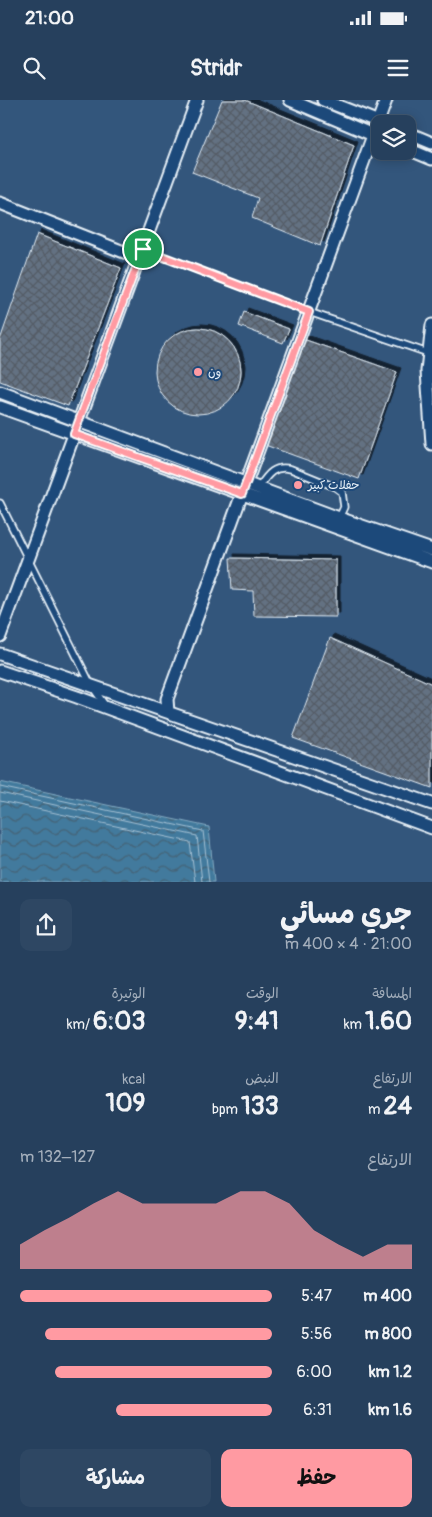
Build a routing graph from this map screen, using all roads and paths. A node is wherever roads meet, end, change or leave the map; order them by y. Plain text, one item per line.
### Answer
1 (197, 100) edge
2 (290, 100) edge
3 (323, 100) edge
4 (386, 100) edge
5 (383, 115) edge
6 (371, 119) edge
7 (371, 134) edge
8 (416, 136) edge
9 (432, 143) edge
10 (371, 152) edge
11 (416, 152) edge
12 (432, 159) edge
13 (0, 203) edge
14 (141, 254) junction
15 (309, 312) junction
16 (432, 325) edge
17 (428, 353) junction
18 (0, 392) edge
19 (0, 407) edge
20 (78, 421) junction
21 (74, 434) junction
22 (432, 444) edge
23 (245, 482) junction
24 (258, 487) junction
25 (242, 494) junction
26 (0, 503) edge
27 (340, 518) junction
28 (432, 550) edge
29 (432, 562) edge
30 (28, 563) junction
31 (0, 636) edge
32 (0, 654) edge
33 (0, 671) edge
34 (91, 685) junction
35 (107, 708) junction
36 (168, 712) junction
37 (398, 792) junction
38 (432, 804) edge
39 (395, 814) junction
40 (432, 828) edge

1 - 14 street
2 - 7 street
3 - 6 street
4 - 5 street
8 - 9 street
10 - 15 street
11 - 12 street
13 - 14 street
14 - 15 lane
14 - 20 street
15 - 17 lane
15 - 23 street
16 - 17 street
17 - 22 street
18 - 20 street
19 - 21 street
20 - 21 street
20 - 23 street
21 - 25 street
21 - 30 street
23 - 24 street
23 - 25 street
24 - 27 street
24 - 27 lane
25 - 29 street
25 - 36 street
26 - 30 lane
27 - 28 street
30 - 31 street
30 - 34 lane
32 - 34 street
33 - 35 street
34 - 35 lane
34 - 36 street
35 - 39 street
36 - 37 street
37 - 38 street
37 - 39 street
39 - 40 street

